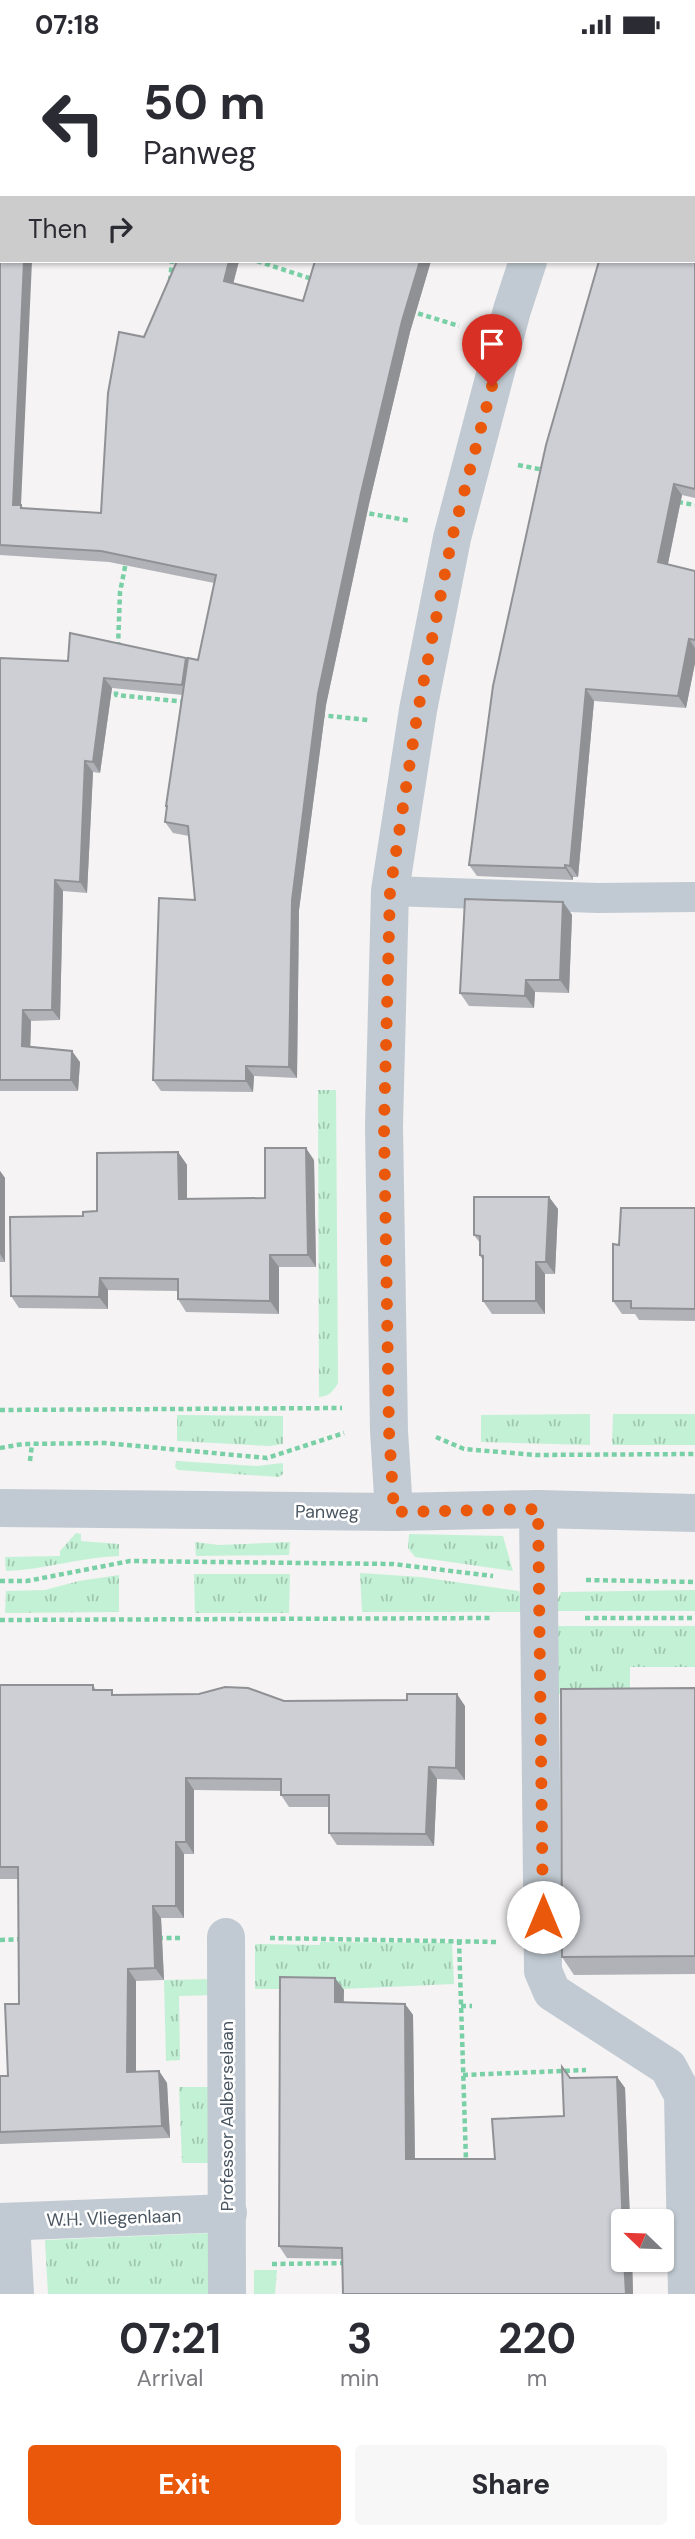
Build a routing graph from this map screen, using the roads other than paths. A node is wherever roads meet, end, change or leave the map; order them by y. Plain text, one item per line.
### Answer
1 (527, 263) edge
2 (390, 891) junction
3 (695, 897) edge
4 (0, 1509) edge
5 (538, 1509) junction
6 (394, 1512) junction
7 (695, 1513) edge
8 (226, 1937) dead end
9 (228, 2213) junction
10 (6, 2222) edge
11 (227, 2280) edge
12 (15, 2294) edge
13 (687, 2294) edge

1 - 2 street
2 - 3 lane
2 - 6 street
4 - 6 street, Panweg
5 - 6 street, Panweg
5 - 7 street, Panweg
5 - 13 street
8 - 9 street, Professor Aalberselaan
9 - 10 street, W.H. Vliegenlaan
9 - 11 street, Professor Aalberselaan
10 - 12 street

